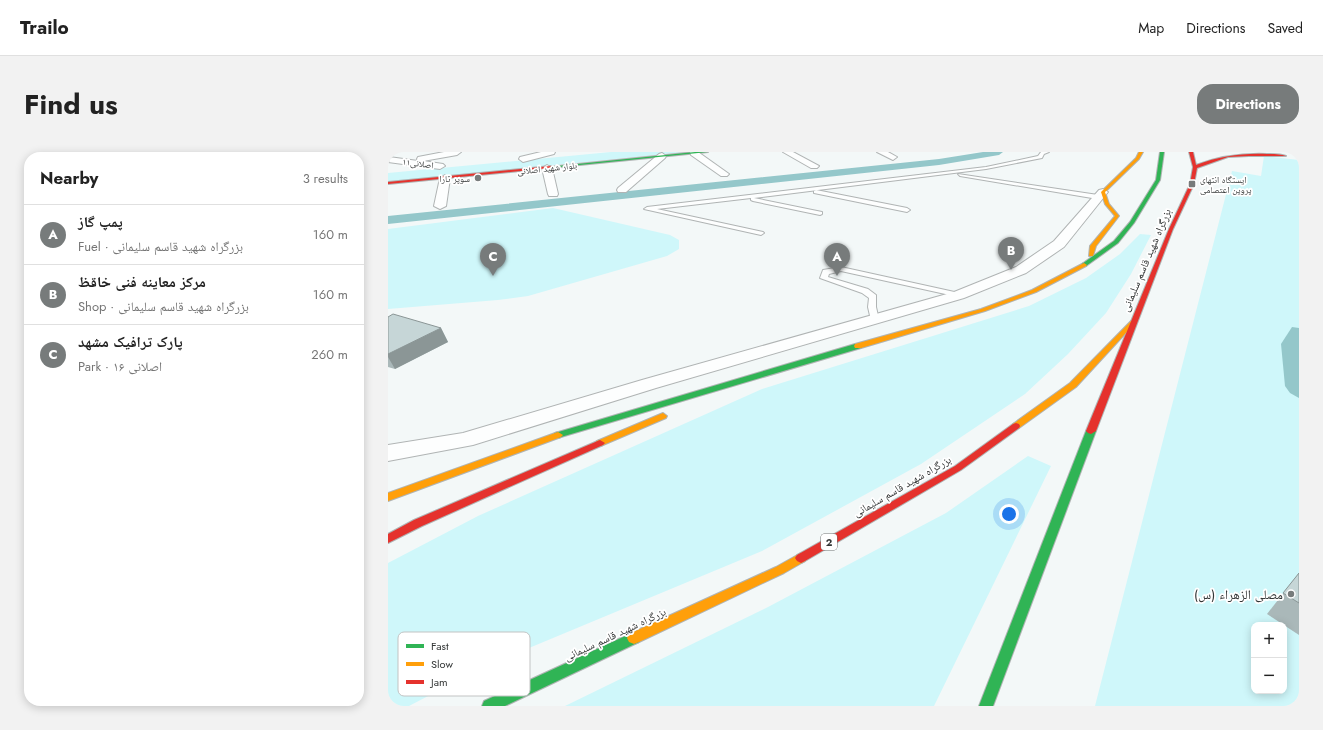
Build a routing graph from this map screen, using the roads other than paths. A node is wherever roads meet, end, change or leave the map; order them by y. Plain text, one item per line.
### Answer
1 (457, 152) edge
2 (551, 152) edge
3 (706, 152) edge
4 (787, 152) edge
5 (881, 152) edge
6 (1047, 152) edge
7 (1141, 152) edge
8 (1162, 152) edge
9 (1191, 152) edge
10 (1205, 152) edge
11 (1263, 152) edge
12 (694, 153) junction
13 (562, 155) dead end
14 (662, 156) junction
15 (893, 157) dead end
16 (519, 159) joint
17 (388, 160) edge
18 (409, 162) junction
19 (444, 166) joint
20 (814, 166) dead end
21 (1195, 167) junction
22 (546, 168) junction
23 (392, 169) edge
24 (946, 173) junction
25 (724, 174) dead end
26 (445, 178) junction
27 (388, 183) edge
28 (622, 190) dead end
29 (805, 190) junction
30 (553, 194) dead end
31 (1100, 194) junction
32 (743, 197) junction
33 (440, 206) dead end
34 (908, 210) dead end
35 (820, 213) dead end
36 (761, 233) dead end
37 (1089, 262) junction
38 (959, 295) junction
39 (875, 320) junction
40 (1133, 322) junction
41 (754, 376) junction
42 (388, 453) edge
43 (388, 497) edge
44 (388, 539) edge
45 (530, 687) edge
46 (510, 696) edge
47 (489, 706) edge
48 (986, 706) edge

1 - 18 street
2 - 16 street
3 - 12 main road, بلوار شهید اصلانی
4 - 20 street
5 - 15 street
6 - 24 lane
7 - 31 main road
8 - 37 main road
9 - 21 main road, بزرگراه شهید قاسم سلیمانی
10 - 21 main road
11 - 21 main road
12 - 14 main road, بلوار شهید اصلانی
12 - 25 street
13 - 16 main road, بلوار شهید اصلانی
14 - 22 main road, بلوار شهید اصلانی
14 - 28 street
17 - 18 street, اصلانی۱۱
17 - 23 street, اصلانی۱۱
18 - 19 street, اصلانی۱۱
19 - 23 main road
21 - 40 main road, بزرگراه شهید قاسم سلیمانی
22 - 26 main road, بلوار شهید اصلانی
22 - 30 street
24 - 29 lane
24 - 31 lane
26 - 27 main road, بلوار شهید اصلانی
26 - 33 street
29 - 32 lane
29 - 34 lane
31 - 37 main road
31 - 38 street
32 - 35 lane
32 - 36 lane
37 - 41 main road
38 - 39 street
38 - 39 lane
39 - 42 street
40 - 45 main road, بزرگراه شهید قاسم سلیمانی / 2
40 - 48 main road
41 - 43 main road
41 - 44 main road
46 - 47 main road, بزرگراه شهید قاسم سلیمانی / 2

